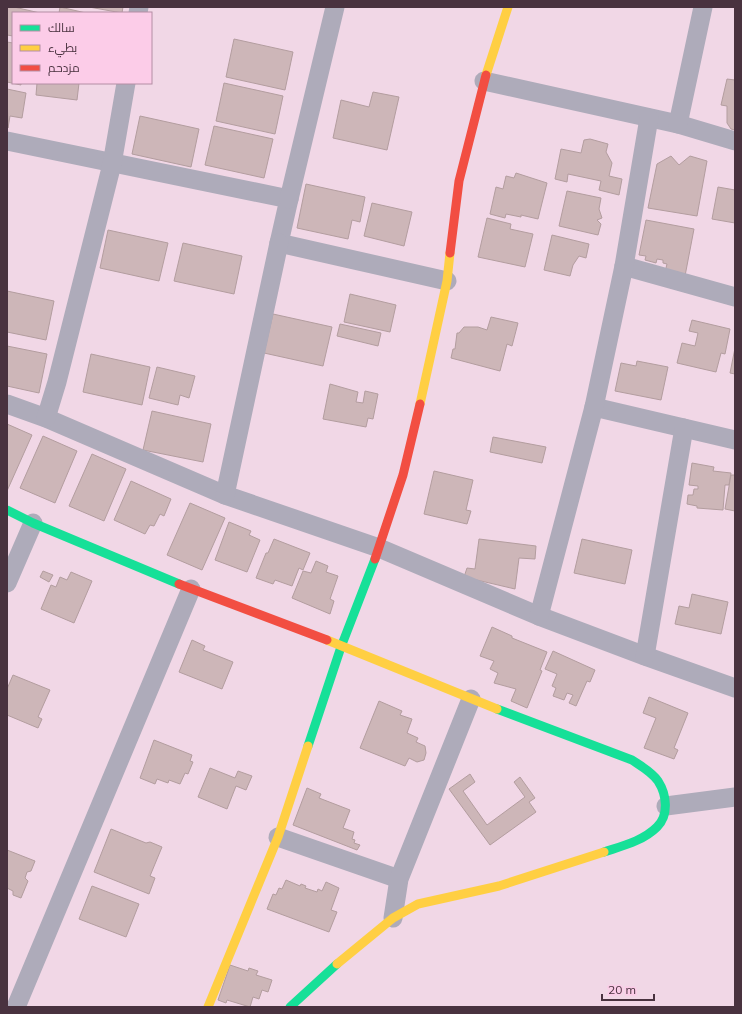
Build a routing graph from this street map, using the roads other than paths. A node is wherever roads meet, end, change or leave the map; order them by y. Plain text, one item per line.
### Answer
1 (335, 7) edge
2 (506, 7) edge
3 (704, 7) edge
4 (484, 81) junction
5 (126, 84) edge
6 (648, 118) junction
7 (678, 124) junction
8 (7, 141) edge
9 (735, 141) edge
10 (112, 164) junction
11 (289, 199) junction
12 (279, 243) junction
13 (624, 266) junction
14 (447, 281) junction
15 (735, 297) edge
16 (7, 404) edge
17 (594, 407) junction
18 (46, 418) junction
19 (684, 428) junction
20 (735, 440) edge
21 (225, 495) junction
22 (7, 510) edge
23 (33, 523) junction
24 (379, 548) junction
25 (7, 582) edge
26 (191, 589) junction
27 (539, 616) junction
28 (341, 647) junction
29 (645, 656) junction
30 (735, 688) edge
31 (471, 699) junction
32 (735, 797) edge
33 (666, 806) junction
34 (278, 837) junction
35 (399, 879) junction
36 (393, 918) junction
37 (16, 1007) edge
38 (208, 1007) edge
39 (290, 1007) edge

1 - 11 street
2 - 4 street
3 - 7 street
4 - 6 street
4 - 14 street
5 - 10 street
6 - 7 street
6 - 13 street
7 - 9 street
8 - 10 street
10 - 11 street
10 - 18 street
11 - 12 street
12 - 14 street
12 - 21 street
13 - 15 street
13 - 17 street
14 - 24 street
16 - 18 street
17 - 19 street
17 - 27 street
18 - 21 street
19 - 20 street
19 - 29 street
21 - 24 street
22 - 23 street
23 - 25 street
23 - 26 street
24 - 27 street
24 - 28 street
26 - 28 street
26 - 37 street
27 - 29 street
28 - 31 street
28 - 34 street
29 - 30 street
31 - 33 street
31 - 35 street
32 - 33 street
33 - 36 street
34 - 35 street
34 - 38 street
35 - 36 street
36 - 39 street

